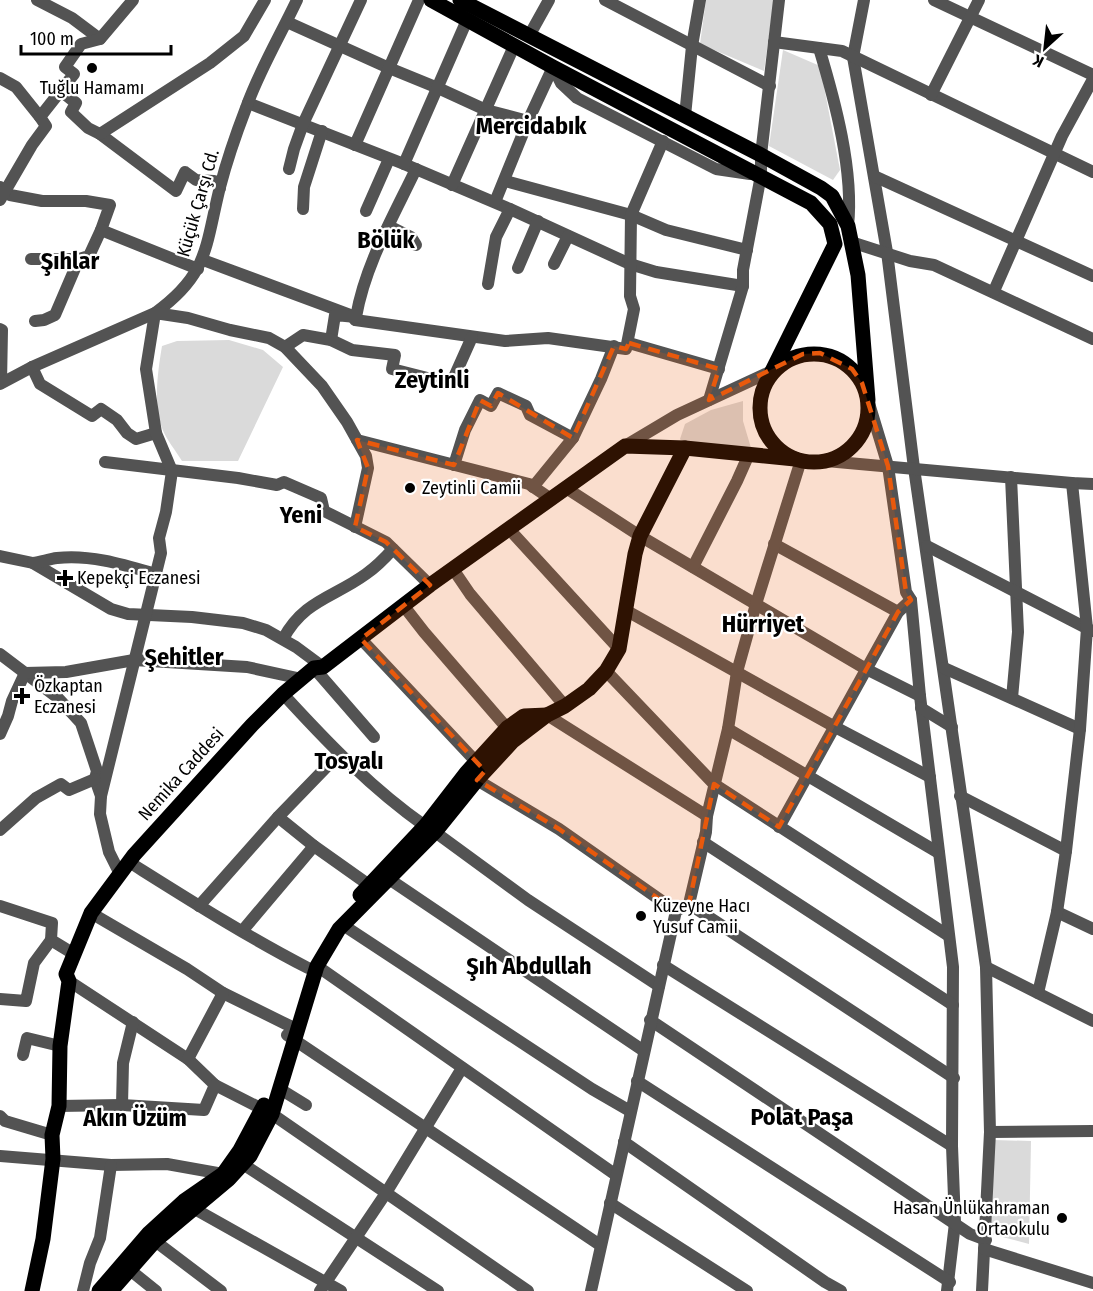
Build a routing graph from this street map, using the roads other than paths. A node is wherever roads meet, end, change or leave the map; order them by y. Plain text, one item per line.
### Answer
1 (37, 0) edge
2 (133, 0) edge
3 (265, 0) edge
4 (297, 0) edge
5 (361, 0) edge
6 (419, 0) edge
7 (431, 0) edge
8 (460, 0) edge
9 (549, 0) edge
10 (607, 0) edge
11 (700, 0) edge
12 (779, 0) edge
13 (864, 0) edge
14 (934, 0) edge
15 (979, 0) edge
16 (971, 18) junction
17 (467, 20) junction
18 (287, 22) junction
19 (529, 36) junction
20 (100, 39) junction
21 (774, 42) junction
22 (340, 46) junction
23 (514, 46) junction
24 (692, 46) junction
25 (819, 48) junction
26 (853, 57) junction
27 (553, 67) junction
28 (388, 68) junction
29 (1093, 77) edge
30 (0, 78) edge
31 (770, 86) junction
32 (438, 88) junction
33 (61, 91) junction
34 (931, 95) junction
35 (248, 103) junction
36 (486, 110) junction
37 (685, 116) junction
38 (40, 117) junction
39 (528, 121) junction
40 (303, 124) junction
41 (322, 131) junction
42 (100, 134) junction
43 (663, 141) junction
44 (355, 145) junction
45 (761, 155) junction
46 (1054, 155) junction
47 (389, 159) junction
48 (404, 164) junction
49 (289, 169) dead end
50 (416, 169) junction
51 (1093, 172) edge
52 (761, 175) junction
53 (874, 176) junction
54 (504, 181) junction
55 (452, 185) junction
56 (220, 188) junction
57 (2, 192) edge
58 (495, 202) junction
59 (303, 209) dead end
60 (510, 209) junction
61 (366, 211) dead end
62 (631, 215) junction
63 (538, 221) junction
64 (389, 226) junction
65 (101, 230) junction
66 (568, 236) junction
67 (853, 237) junction
68 (1015, 241) junction
69 (416, 245) dead end
70 (747, 250) junction
71 (884, 251) junction
72 (31, 259) dead end
73 (79, 259) junction
74 (200, 264) junction
75 (554, 264) dead end
76 (630, 264) junction
77 (518, 268) dead end
78 (1093, 276) edge
79 (488, 284) dead end
80 (743, 286) junction
81 (994, 291) junction
82 (155, 313) junction
83 (356, 317) junction
84 (35, 321) dead end
85 (0, 329) edge
86 (472, 337) junction
87 (1093, 339) edge
88 (331, 340) junction
89 (629, 343) junction
90 (614, 346) junction
91 (285, 347) junction
92 (32, 367) junction
93 (719, 369) junction
94 (772, 371) junction
95 (1, 384) edge
96 (868, 399) junction
97 (709, 400) junction
98 (156, 433) junction
99 (573, 438) junction
100 (357, 440) junction
101 (625, 446) junction
102 (685, 448) junction
103 (749, 454) junction
104 (798, 460) junction
105 (826, 461) junction
106 (105, 462) dead end
107 (454, 465) junction
108 (888, 465) junction
109 (914, 468) junction
110 (172, 471) junction
111 (1011, 477) junction
112 (1072, 483) junction
113 (1093, 484) edge
114 (533, 487) junction
115 (566, 488) junction
116 (550, 500) junction
117 (355, 527) junction
118 (509, 529) junction
119 (640, 536) junction
120 (774, 544) junction
121 (927, 546) junction
122 (393, 549) junction
123 (0, 556) edge
124 (33, 563) junction
125 (693, 567) junction
126 (453, 569) junction
127 (156, 574) junction
128 (430, 585) junction
129 (1016, 591) junction
130 (911, 600) junction
131 (756, 604) junction
132 (404, 605) junction
133 (627, 611) junction
134 (898, 612) junction
135 (146, 616) junction
136 (1090, 630) edge
137 (283, 639) junction
138 (361, 639) junction
139 (619, 649) junction
140 (0, 654) edge
141 (134, 660) junction
142 (944, 668) junction
143 (866, 669) junction
144 (313, 671) junction
145 (606, 671) junction
146 (738, 672) junction
147 (25, 673) junction
148 (283, 694) junction
149 (1012, 698) junction
150 (921, 702) junction
151 (566, 706) junction
152 (547, 714) junction
153 (835, 727) junction
154 (952, 727) junction
155 (507, 728) junction
156 (728, 729) junction
157 (1080, 729) junction
158 (0, 734) edge
159 (374, 737) dead end
160 (339, 754) junction
161 (476, 771) junction
162 (808, 776) junction
163 (930, 777) junction
164 (95, 779) junction
165 (714, 784) junction
166 (101, 796) junction
167 (960, 796) junction
168 (707, 816) junction
169 (278, 817) junction
170 (779, 827) junction
171 (430, 829) junction
172 (0, 830) edge
173 (703, 842) junction
174 (314, 846) junction
175 (1066, 850) junction
176 (939, 852) junction
177 (124, 868) junction
178 (389, 879) junction
179 (369, 885) junction
180 (689, 904) junction
181 (0, 905) edge
182 (199, 906) junction
183 (676, 911) junction
184 (91, 912) junction
185 (1057, 912) junction
186 (343, 925) junction
187 (1093, 929) edge
188 (243, 930) junction
189 (949, 936) junction
190 (51, 940) junction
191 (74, 954) junction
192 (663, 965) junction
193 (312, 967) junction
194 (986, 967) junction
195 (69, 981) junction
196 (658, 986) junction
197 (223, 993) junction
198 (1038, 993) junction
199 (0, 999) edge
200 (953, 1005) junction
201 (650, 1020) junction
202 (1093, 1021) edge
203 (133, 1022) junction
204 (290, 1033) junction
205 (60, 1046) junction
206 (644, 1051) junction
207 (22, 1055) dead end
208 (188, 1059) junction
209 (462, 1068) junction
210 (954, 1078) junction
211 (637, 1082) junction
212 (215, 1085) junction
213 (280, 1089) junction
214 (122, 1105) junction
215 (306, 1105) dead end
216 (59, 1106) junction
217 (630, 1111) junction
218 (267, 1112) junction
219 (0, 1116) edge
220 (425, 1129) junction
221 (1093, 1131) edge
222 (990, 1132) junction
223 (52, 1135) junction
224 (624, 1142) junction
225 (952, 1146) junction
226 (0, 1156) edge
227 (53, 1159) junction
228 (238, 1161) junction
229 (111, 1165) junction
230 (222, 1174) junction
231 (616, 1175) junction
232 (386, 1193) junction
233 (610, 1203) junction
234 (193, 1208) junction
235 (955, 1223) junction
236 (355, 1238) junction
237 (155, 1241) junction
238 (985, 1244) junction
239 (600, 1245) junction
240 (130, 1270) junction
241 (1093, 1283) edge
242 (323, 1286) edge
243 (949, 1286) edge
244 (595, 1289) edge
245 (838, 1290) edge
246 (32, 1291) edge
247 (83, 1291) edge
248 (99, 1291) edge
249 (111, 1291) edge
250 (156, 1291) edge
251 (221, 1291) edge
252 (341, 1291) edge
253 (438, 1291) edge
254 (528, 1291) edge
255 (747, 1291) edge
256 (982, 1291) edge

1 - 20 street
2 - 20 street
3 - 42 street
4 - 18 street, Küçük Çarşı Cd.
5 - 22 street
6 - 28 street
7 - 17 main road
8 - 19 main road
9 - 19 street
10 - 24 street
11 - 24 street
12 - 21 street
13 - 26 street
14 - 16 street
15 - 16 street
16 - 29 street
16 - 34 street
17 - 23 main road
17 - 32 street
18 - 22 street
18 - 35 street, Küçük Çarşı Cd.
19 - 37 main road
20 - 33 street
21 - 25 street
21 - 31 street
22 - 28 street
22 - 40 street
23 - 27 main road
23 - 36 street
24 - 31 street
24 - 37 street
25 - 26 street
25 - 67 street
26 - 34 street
26 - 53 street
27 - 39 street
27 - 43 street
27 - 52 main road
28 - 32 street
28 - 44 street
29 - 46 street
30 - 38 street
31 - 45 street
32 - 36 street
32 - 48 street
33 - 38 street
33 - 42 street
34 - 46 street
35 - 40 street
35 - 56 street, Küçük Çarşı Cd.
36 - 39 street
36 - 55 street
37 - 45 main road
38 - 57 street
39 - 54 street
40 - 41 street
40 - 49 street
41 - 44 street
41 - 59 street
42 - 56 street
43 - 52 street
43 - 62 street
44 - 47 street
45 - 52 street
45 - 67 main road
46 - 51 street
46 - 68 street
47 - 48 street
47 - 61 street
48 - 50 street
50 - 55 street
50 - 64 street
52 - 70 street
52 - 94 main road
53 - 68 street
53 - 71 street
54 - 58 street
54 - 62 street
55 - 58 street
56 - 74 street, Küçük Çarşı Cd.
57 - 65 street
58 - 60 street
60 - 63 street
60 - 79 street
62 - 70 street
62 - 76 street
63 - 66 street
63 - 77 street
64 - 69 street
64 - 83 street
65 - 73 street
65 - 74 street
66 - 75 street
66 - 76 street
67 - 71 street
67 - 96 main road
68 - 78 street
68 - 81 street
70 - 80 street
71 - 81 street
71 - 109 street
72 - 73 street
73 - 84 street
74 - 82 street, Küçük Çarşı Cd.
74 - 83 street
76 - 80 street
76 - 89 street
80 - 93 street
81 - 87 street
82 - 91 street
82 - 92 street, Küçük Çarşı Cd.
82 - 98 street
83 - 86 street
83 - 88 street
85 - 95 street
86 - 88 street
86 - 90 street
88 - 91 street
89 - 90 street
89 - 93 street
90 - 99 street
91 - 100 street
92 - 95 street, Küçük Çarşı Cd.
92 - 98 street
93 - 97 street
94 - 96 main road
94 - 97 street
94 - 104 main road
96 - 105 main road
96 - 108 street
97 - 101 street
98 - 110 street
99 - 107 street
99 - 114 street
100 - 107 street
100 - 117 street
101 - 102 main road
101 - 115 main road, Nemika Caddesi
102 - 103 main road
102 - 119 main road
103 - 104 main road
103 - 125 street
104 - 105 main road
104 - 120 street
105 - 108 street
106 - 110 street
107 - 114 street
108 - 109 street
108 - 130 street
109 - 111 street
109 - 121 street
110 - 117 street
110 - 127 street
111 - 112 street
111 - 129 street
112 - 113 street
112 - 136 street
114 - 116 street
115 - 116 main road, Nemika Caddesi
115 - 119 street
116 - 118 main road, Nemika Caddesi
117 - 122 street
118 - 126 main road, Nemika Caddesi
118 - 139 street
119 - 125 street
119 - 133 main road
120 - 131 street
120 - 134 street
121 - 129 street
121 - 142 street
122 - 128 street
122 - 137 street
123 - 124 street
124 - 127 street
124 - 135 street
125 - 131 street
126 - 128 main road, Nemika Caddesi
126 - 151 street
127 - 135 street
128 - 132 main road, Nemika Caddesi
129 - 136 street
129 - 149 street
130 - 134 street
130 - 150 street
131 - 143 street
131 - 146 street
132 - 138 main road, Nemika Caddesi
132 - 155 street
133 - 139 main road
133 - 146 street
134 - 143 street
135 - 137 street
135 - 141 street
136 - 157 street
137 - 144 street
138 - 144 main road, Nemika Caddesi
138 - 161 street
139 - 145 main road
140 - 147 street
141 - 144 street
141 - 147 street
141 - 166 street
142 - 149 street
142 - 154 street
143 - 150 street
143 - 153 street
144 - 148 main road, Nemika Caddesi
144 - 159 street
145 - 151 main road
145 - 165 street
146 - 153 street
146 - 156 street
147 - 158 street
147 - 164 street
148 - 160 street
148 - 177 main road, Nemika Caddesi
149 - 157 street
150 - 154 street
150 - 163 street
151 - 152 main road
152 - 155 main road
152 - 161 main road
152 - 168 street
153 - 162 street
153 - 163 street
154 - 167 street
155 - 161 main road
156 - 162 street
156 - 165 street
157 - 175 street
160 - 169 street
160 - 171 street
161 - 171 main road
161 - 183 street
162 - 170 street
162 - 176 street
163 - 176 street
164 - 166 street
164 - 172 street
165 - 168 street
165 - 170 street
166 - 177 street
167 - 175 street
167 - 194 street
168 - 173 street
169 - 174 street
169 - 182 street
170 - 189 street
171 - 178 main road
171 - 179 main road
171 - 196 street
173 - 180 street
173 - 200 street
174 - 179 street
174 - 188 street
175 - 185 street
176 - 189 street
177 - 182 street
177 - 184 main road, Nemika Caddesi
178 - 186 main road
178 - 206 street
179 - 193 main road
180 - 183 street
180 - 210 street
181 - 190 street
182 - 188 street
183 - 192 street
184 - 191 main road, Nemika Caddesi
184 - 197 street
185 - 187 street
185 - 198 street
186 - 193 main road
186 - 217 street
188 - 193 street
189 - 200 street
190 - 191 street
190 - 199 street
191 - 195 main road, Nemika Caddesi
192 - 196 street
192 - 225 street
193 - 204 main road
193 - 209 street
194 - 198 street
194 - 222 street
195 - 203 street
195 - 205 main road, Nemika Caddesi
196 - 201 street
197 - 204 street
197 - 208 street
198 - 202 street
200 - 210 street
201 - 206 street
201 - 235 street
203 - 208 street
203 - 214 street
204 - 213 main road
204 - 218 main road
204 - 220 street
205 - 207 street
205 - 216 main road, Nemika Caddesi
206 - 211 street
208 - 212 street
209 - 220 street
209 - 231 street
210 - 225 street
211 - 217 street
211 - 243 street
212 - 214 street
212 - 218 street
213 - 215 street
213 - 218 main road
214 - 216 street
216 - 223 main road, Nemika Caddesi
217 - 224 street
218 - 228 main road
218 - 232 street
219 - 223 street
220 - 232 street
220 - 239 street
221 - 222 street
222 - 238 street
223 - 227 main road, Nemika Caddesi
224 - 231 street
224 - 245 street
225 - 235 street
226 - 227 street
227 - 229 street
227 - 246 main road, Nemika Caddesi
228 - 230 main road
228 - 234 main road
228 - 236 street
229 - 230 street
229 - 247 street
230 - 248 main road
231 - 233 street
232 - 236 street
232 - 254 street
233 - 239 street
233 - 255 street
234 - 237 main road
234 - 242 street
235 - 238 street
235 - 243 street
236 - 242 street
236 - 253 street
237 - 240 main road
237 - 251 street
238 - 241 street
238 - 256 street
239 - 244 street
240 - 249 main road
240 - 250 street
242 - 252 street

